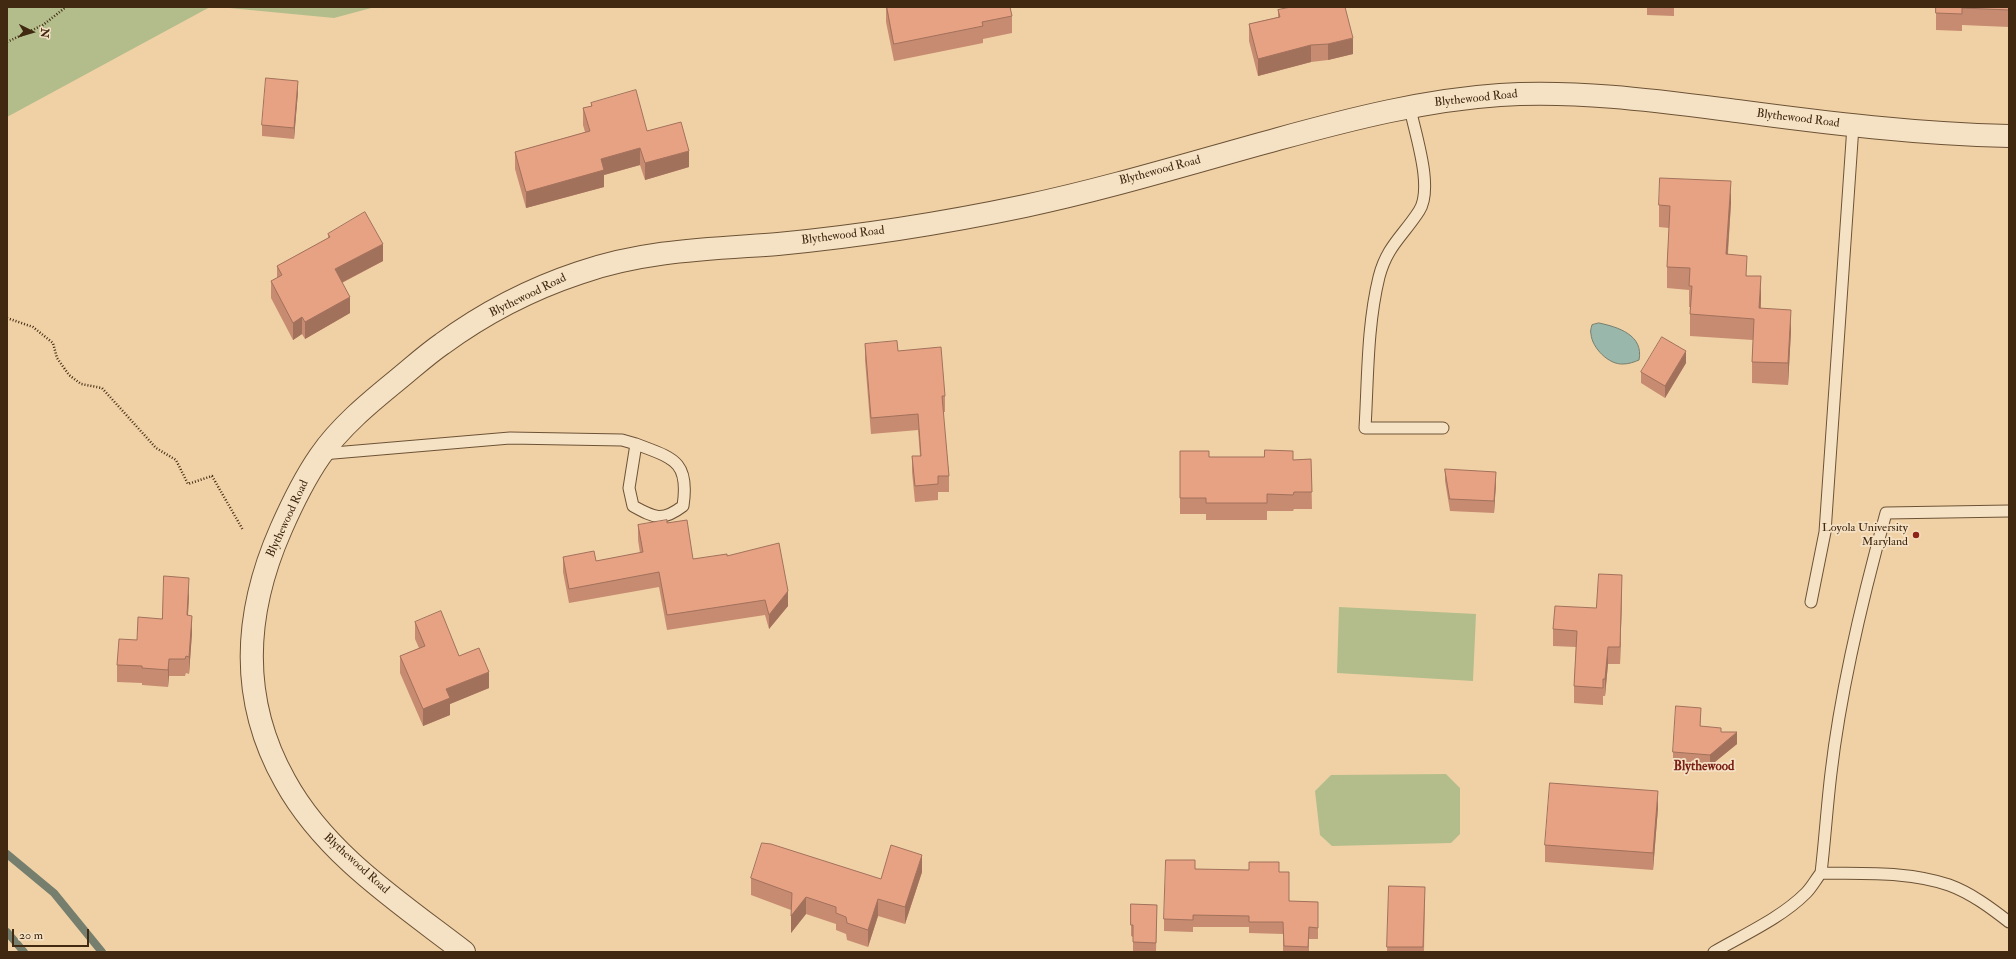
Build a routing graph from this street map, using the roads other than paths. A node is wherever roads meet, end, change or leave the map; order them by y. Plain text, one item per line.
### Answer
1 (1410, 108) junction
2 (1853, 126) junction
3 (2009, 136) edge
4 (1443, 428) dead end
5 (636, 444) junction
6 (321, 454) junction
7 (2009, 511) edge
8 (1811, 602) dead end
9 (1821, 873) junction
10 (2009, 922) edge
11 (464, 952) edge
12 (1714, 952) edge

1 - 2 street, Blythewood Road
1 - 4 lane
1 - 6 street, Blythewood Road
2 - 3 street, Blythewood Road
2 - 8 lane
5 - 5 lane
5 - 6 lane
6 - 11 street, Blythewood Road
7 - 9 lane
9 - 10 lane
9 - 12 lane

